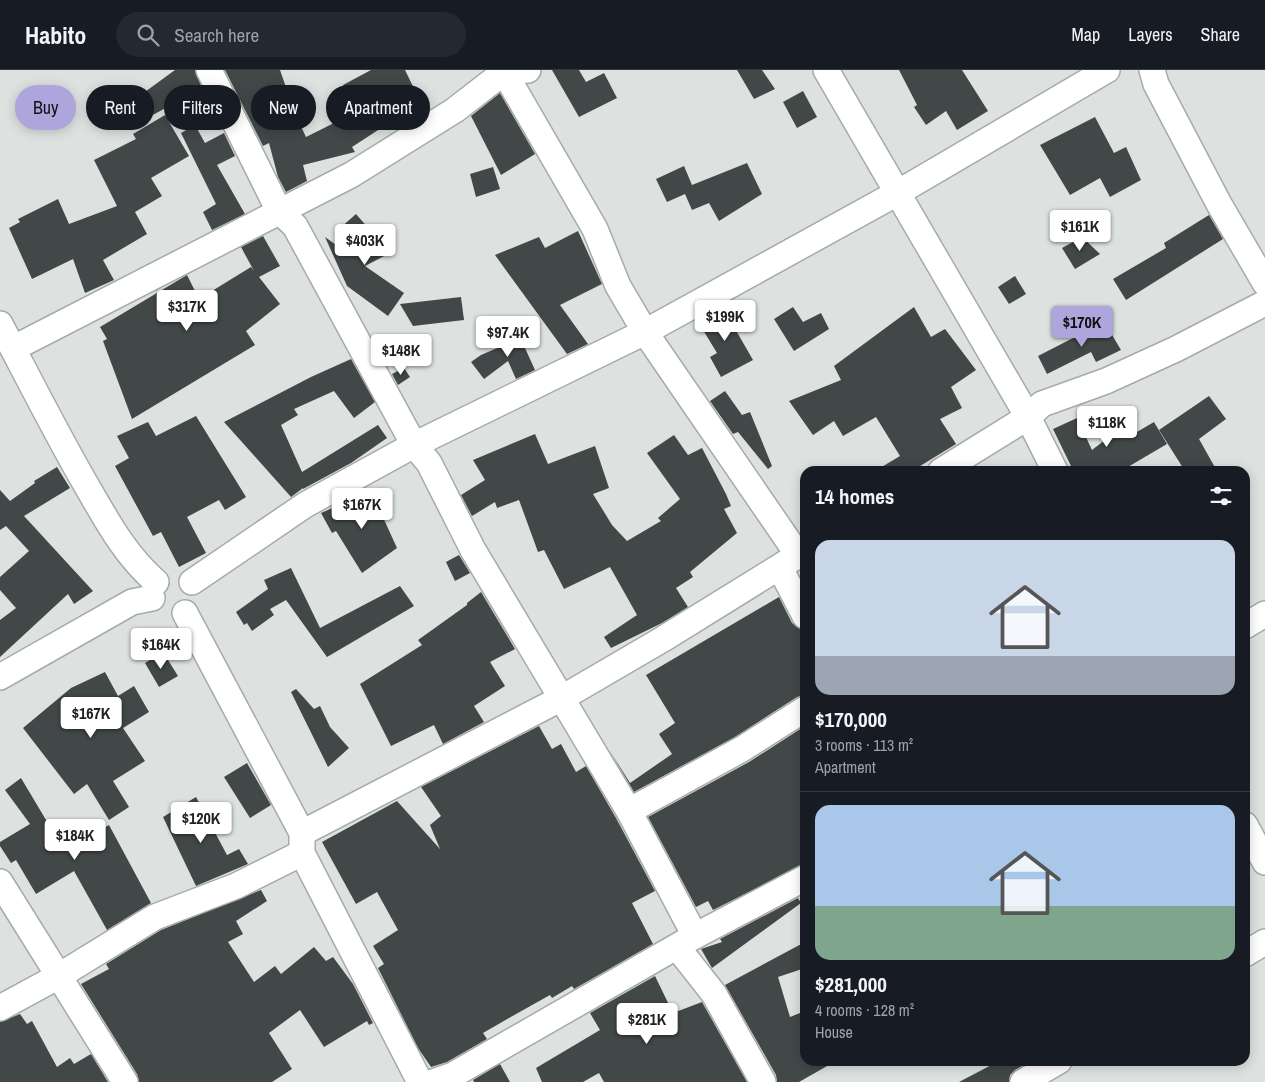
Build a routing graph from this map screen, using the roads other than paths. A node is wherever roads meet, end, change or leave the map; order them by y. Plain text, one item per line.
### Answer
1 (209, 70) edge
2 (826, 70) edge
3 (1107, 70) edge
4 (1152, 70) edge
5 (512, 71) edge
6 (899, 192) junction
7 (279, 211) junction
8 (1265, 283) edge
9 (1265, 302) edge
10 (645, 332) junction
11 (5, 339) edge
12 (1028, 417) junction
13 (414, 445) junction
14 (950, 466) edge
15 (1052, 466) edge
16 (794, 558) edge
17 (192, 582) junction
18 (154, 590) junction
19 (800, 590) edge
20 (185, 613) junction
21 (1265, 614) edge
22 (1250, 623) edge
23 (0, 677) edge
24 (562, 698) junction
25 (800, 712) edge
26 (629, 811) junction
27 (1250, 834) edge
28 (302, 843) junction
29 (1265, 862) edge
30 (800, 881) edge
31 (0, 882) edge
32 (686, 942) junction
33 (1265, 942) edge
34 (1250, 951) edge
35 (58, 976) junction
36 (0, 1008) edge
37 (1057, 1067) edge
38 (448, 1080) edge
39 (125, 1082) edge
40 (420, 1082) edge
41 (763, 1082) edge
42 (1023, 1082) edge

1 - 7 street
2 - 6 street
3 - 6 street
4 - 8 street
5 - 7 street
5 - 10 street
6 - 10 street
6 - 12 street
7 - 11 street
7 - 13 street
9 - 12 street
10 - 13 street
10 - 16 street
11 - 18 street
12 - 14 street
12 - 15 street
13 - 17 street
13 - 24 street
16 - 19 street
16 - 24 street
17 - 18 street
17 - 20 street
18 - 20 street
18 - 23 street
20 - 28 street
21 - 22 street
24 - 26 street
24 - 28 street
25 - 26 street
26 - 32 street
27 - 29 street
28 - 35 street
28 - 40 street
30 - 32 street
31 - 35 street
32 - 38 street
32 - 41 street
33 - 34 street
35 - 36 street
35 - 39 street
37 - 42 street

